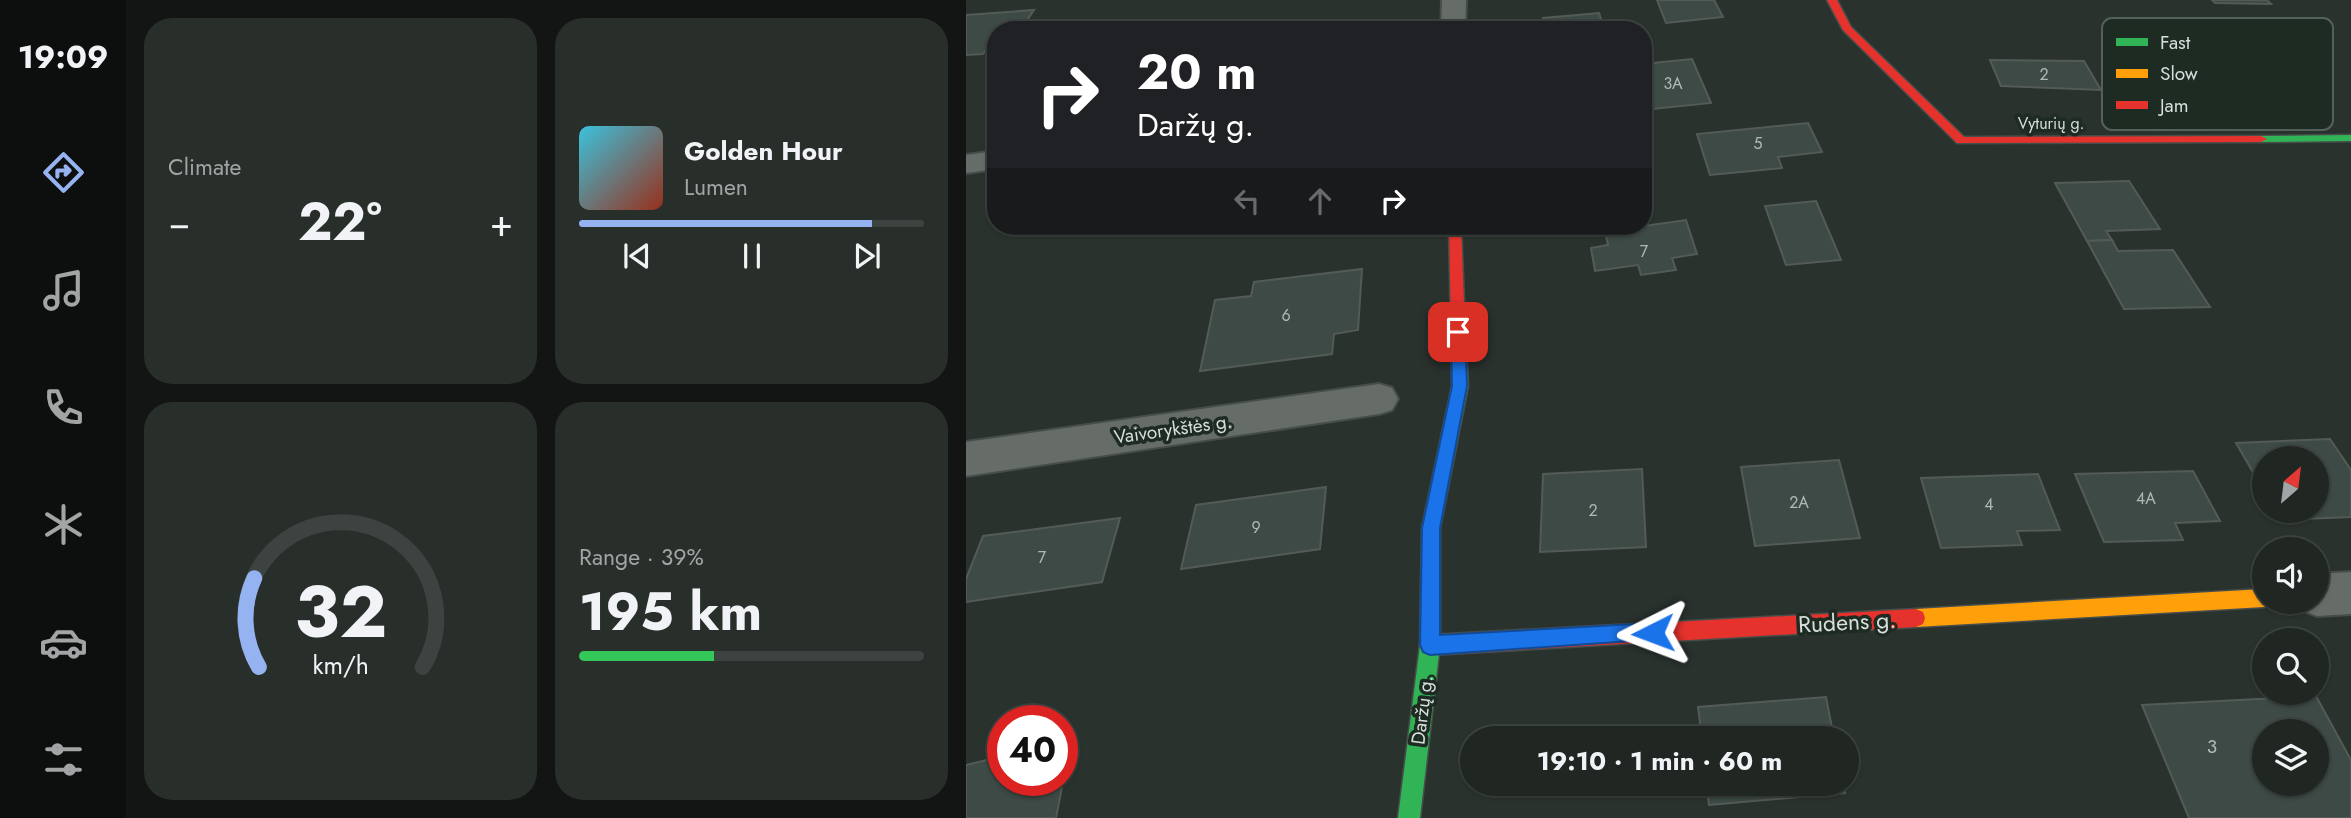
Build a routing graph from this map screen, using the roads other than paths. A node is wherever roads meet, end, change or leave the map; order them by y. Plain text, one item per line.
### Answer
1 (1454, 0) edge
2 (1832, 0) edge
3 (1453, 21) edge
4 (2351, 138) edge
5 (987, 161) edge
6 (966, 164) edge
7 (1455, 235) edge
8 (1379, 399) dead end
9 (966, 459) edge
10 (2351, 593) edge
11 (2329, 594) edge
12 (2252, 599) edge
13 (1430, 645) junction
14 (1409, 818) edge

1 - 3 street
2 - 4 street, Vyturių g.
5 - 6 street
7 - 13 street, Daržų g.
8 - 9 street, Vaivorykštės g.
10 - 11 street
12 - 13 street, Rudens g.
13 - 14 street, Daržų g.

